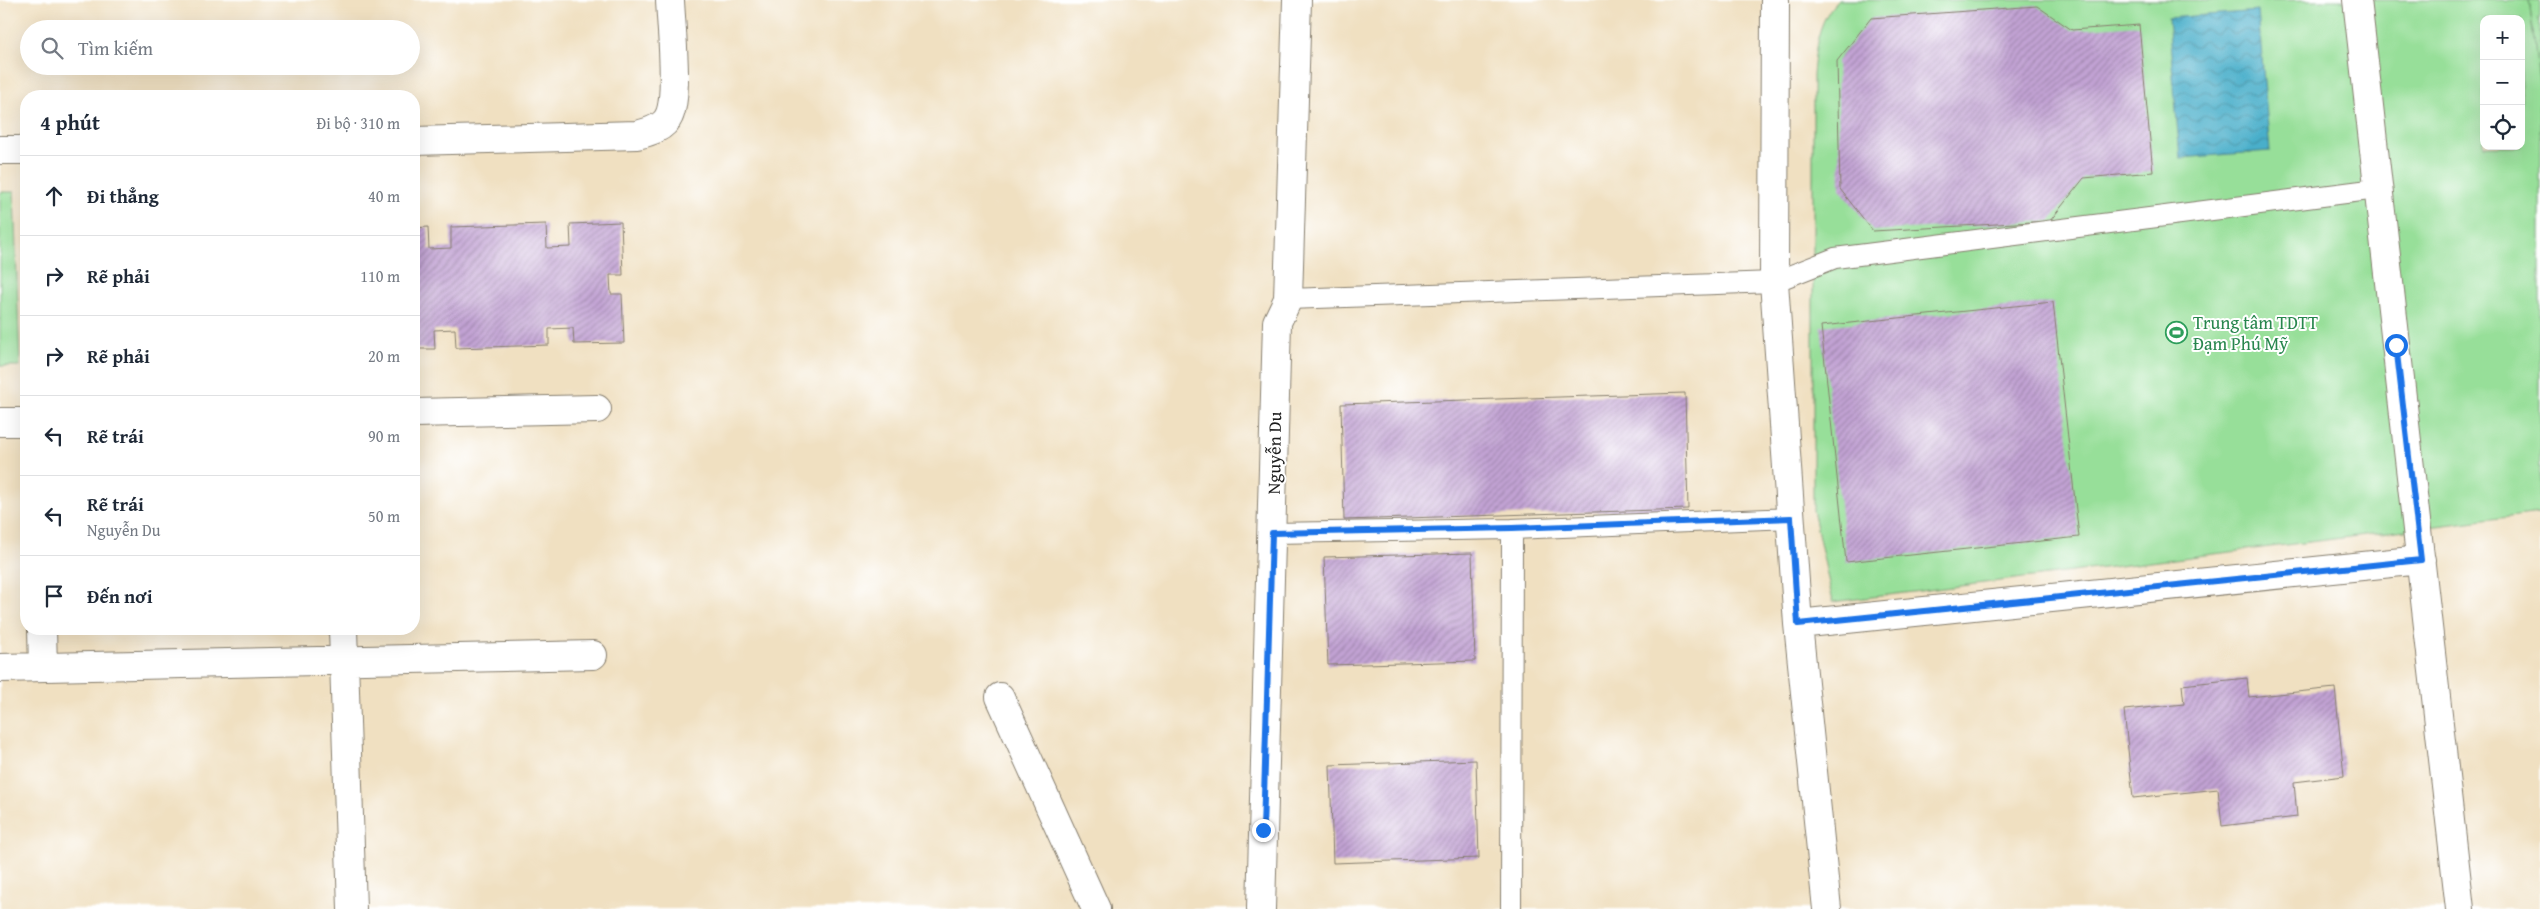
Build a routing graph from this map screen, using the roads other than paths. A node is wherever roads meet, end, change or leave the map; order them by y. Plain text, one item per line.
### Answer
1 (670, 0) edge
2 (1297, 0) edge
3 (1775, 0) edge
4 (2358, 0) edge
5 (420, 141) edge
6 (0, 150) edge
7 (20, 150) edge
8 (2378, 190) junction
9 (1774, 282) junction
10 (1288, 299) junction
11 (597, 409) dead end
12 (420, 413) edge
13 (0, 422) edge
14 (20, 422) edge
15 (1791, 518) junction
16 (1512, 528) junction
17 (1272, 533) junction
18 (2421, 560) junction
19 (1798, 624) junction
20 (42, 635) edge
21 (343, 635) edge
22 (592, 654) dead end
23 (344, 660) junction
24 (43, 667) junction
25 (0, 668) edge
26 (1000, 697) dead end
27 (352, 909) edge
28 (1096, 909) edge
29 (1261, 909) edge
30 (1511, 909) edge
31 (1827, 909) edge
32 (2460, 909) edge

1 - 5 street
2 - 10 street, Nguyễn Du
3 - 9 street
4 - 8 street
6 - 7 street
8 - 9 lane
8 - 18 street
9 - 10 lane
9 - 15 street
10 - 17 street, Nguyễn Du
11 - 12 street
13 - 14 street
15 - 16 lane
15 - 19 street
16 - 17 lane
16 - 30 lane
17 - 29 street, Nguyễn Du
18 - 19 street
18 - 32 street
19 - 31 street
20 - 24 street
21 - 23 street
22 - 23 street
23 - 24 street
23 - 27 street
24 - 25 street
26 - 28 street

